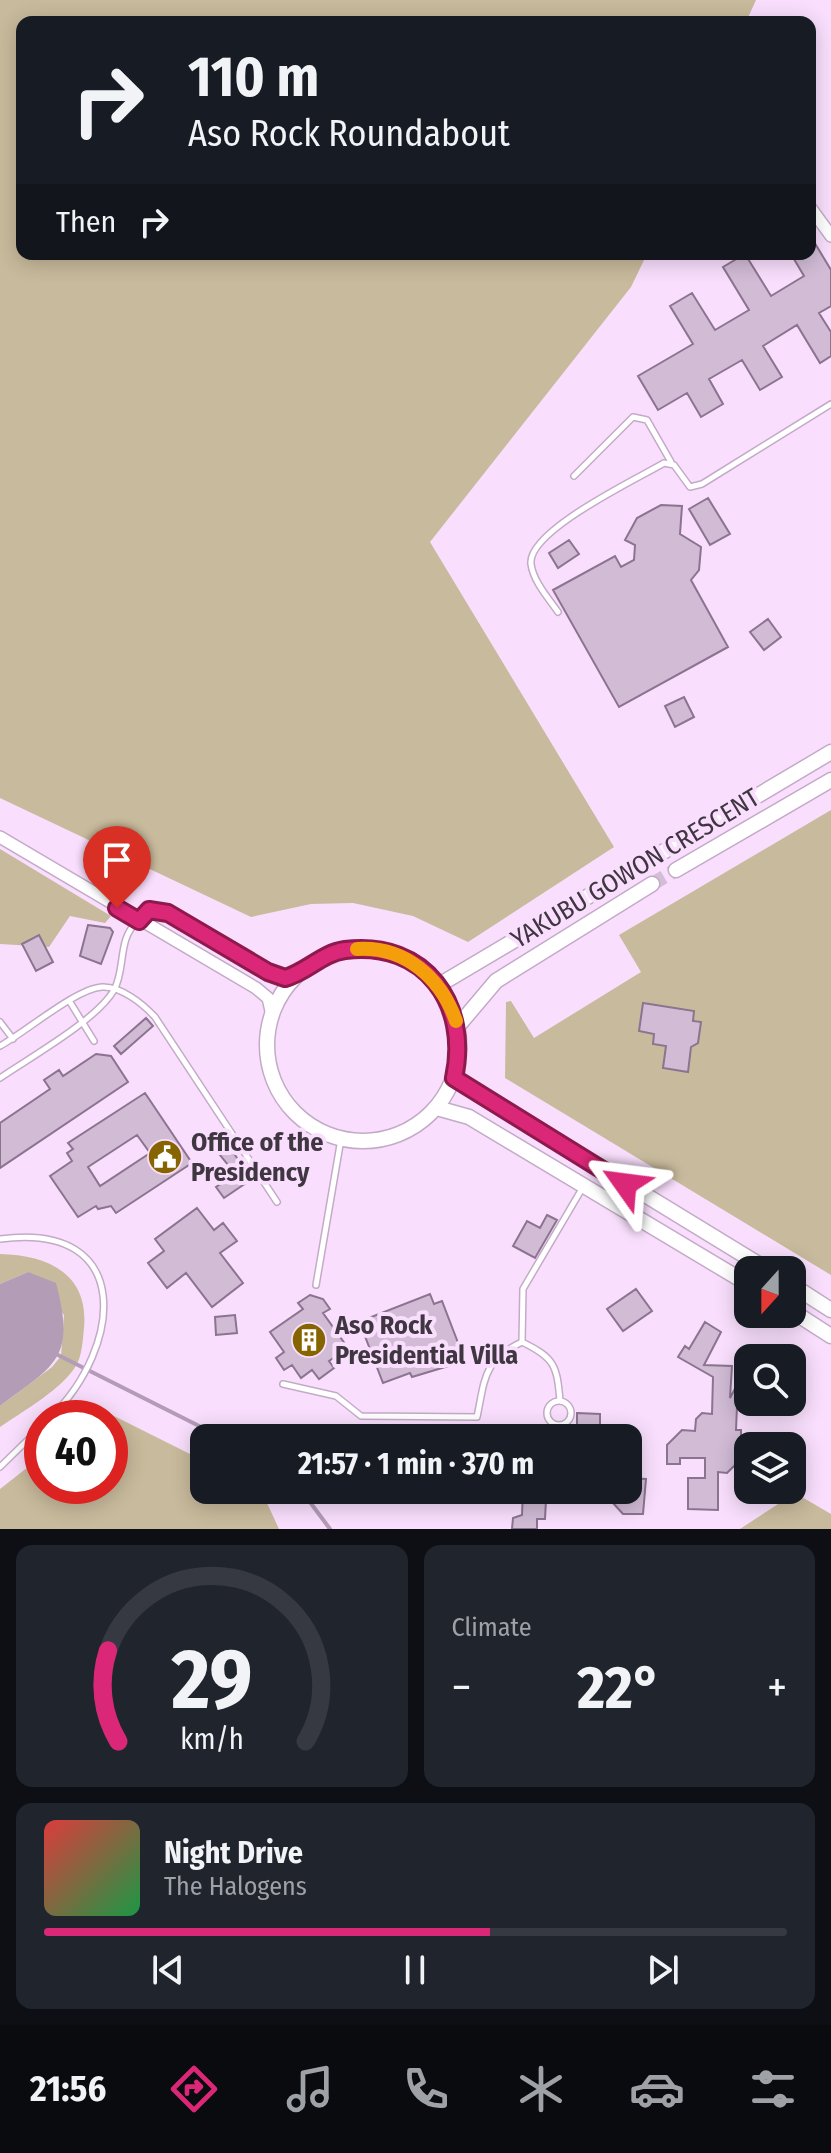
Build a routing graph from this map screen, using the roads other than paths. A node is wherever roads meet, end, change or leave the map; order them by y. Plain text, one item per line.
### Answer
1 (816, 215) edge
2 (831, 236) edge
3 (831, 404) edge
4 (671, 463) junction
5 (574, 476) dead end
6 (558, 612) dead end
7 (831, 752) edge
8 (831, 780) edge
9 (0, 837) edge
10 (676, 870) tunnel mouth
11 (652, 884) tunnel mouth
12 (139, 921) junction
13 (295, 975) junction
14 (439, 985) junction
15 (115, 990) junction
16 (70, 1002) junction
17 (271, 1011) junction
18 (82, 1021) junction
19 (0, 1022) edge
20 (458, 1026) junction
21 (13, 1039) junction
22 (94, 1041) dead end
23 (0, 1046) edge
24 (0, 1078) edge
25 (454, 1078) junction
26 (437, 1108) junction
27 (341, 1139) junction
28 (584, 1187) junction
29 (277, 1202) dead end
30 (0, 1239) edge
31 (745, 1256) edge
32 (734, 1276) edge
33 (316, 1285) dead end
34 (806, 1294) edge
35 (831, 1310) edge
36 (806, 1320) edge
37 (831, 1336) edge
38 (522, 1342) junction
39 (283, 1384) dead end
40 (69, 1400) edge
41 (560, 1401) junction
42 (24, 1444) edge
43 (0, 1467) edge

1 - 2 street
3 - 4 lane
4 - 5 lane
4 - 6 lane
7 - 14 street, YAKUBU GOWON CRESCENT
8 - 10 street
9 - 12 street
11 - 20 street
12 - 13 street
12 - 15 lane
12 - 17 street
13 - 14 street
13 - 17 street
14 - 20 street
15 - 16 lane
15 - 18 lane
15 - 29 lane
16 - 18 lane
16 - 21 lane
17 - 27 street
18 - 22 lane
18 - 24 lane
19 - 21 lane
20 - 25 street
21 - 23 lane
25 - 26 street
25 - 31 street
26 - 27 street
26 - 28 street
27 - 33 lane
28 - 32 street
28 - 38 lane
30 - 40 lane
34 - 35 street
36 - 37 street
38 - 39 lane
38 - 41 lane
41 - 41 lane
42 - 43 lane

